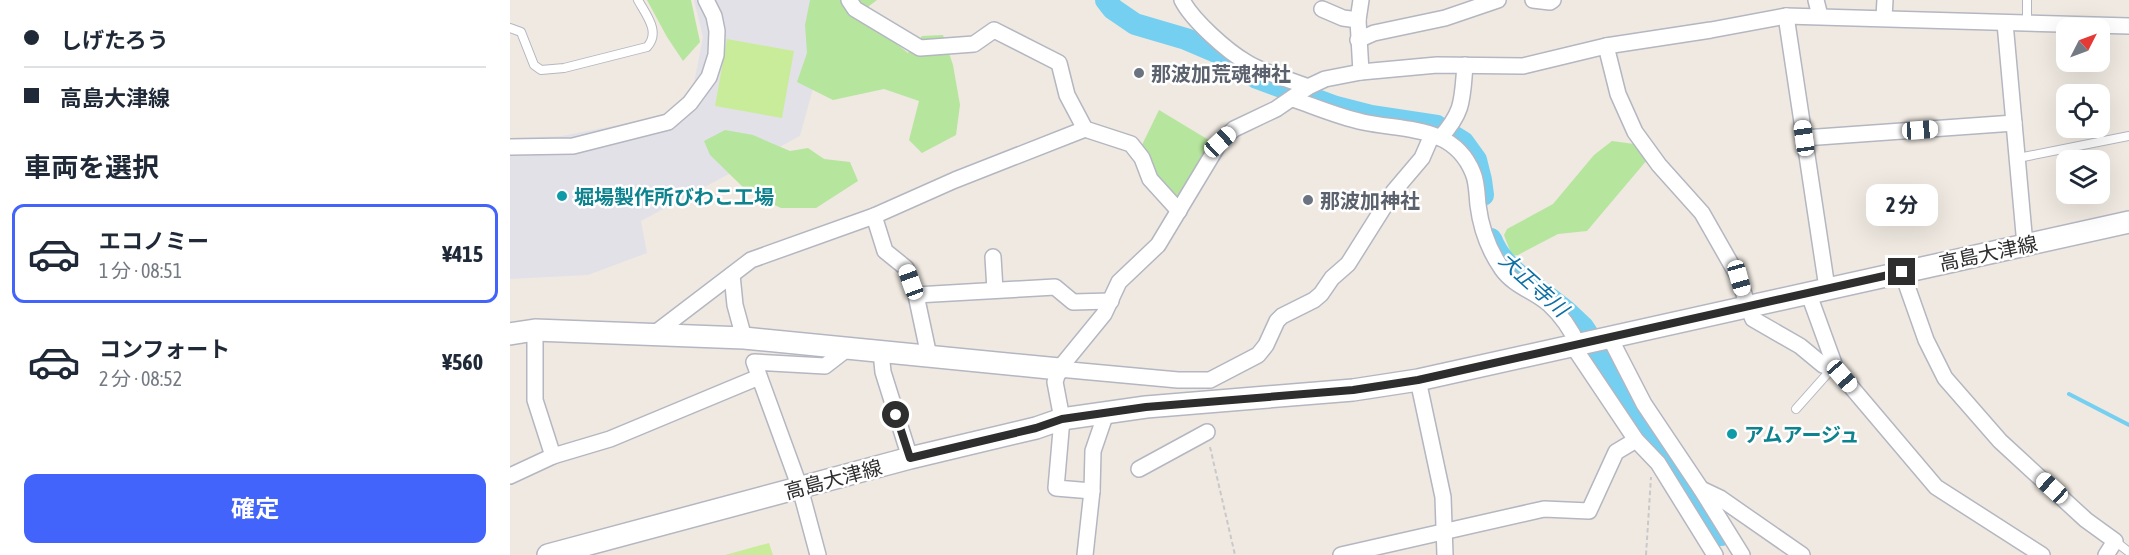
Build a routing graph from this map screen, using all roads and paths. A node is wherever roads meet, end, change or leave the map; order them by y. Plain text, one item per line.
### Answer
1 (638, 0) edge
2 (706, 0) edge
3 (849, 0) edge
4 (1182, 0) edge
5 (1360, 0) edge
6 (1498, 0) edge
7 (1533, 0) edge
8 (1553, 0) edge
9 (1816, 0) edge
10 (1885, 0) edge
11 (2027, 0) edge
12 (1322, 9) dead end
13 (1786, 16) junction
14 (1820, 16) junction
15 (1884, 17) junction
16 (1358, 20) junction
17 (2005, 23) junction
18 (2027, 24) junction
19 (2129, 26) edge
20 (510, 28) edge
21 (1358, 40) junction
22 (1606, 46) junction
23 (1465, 65) junction
24 (1361, 72) junction
25 (1301, 93) junction
26 (2014, 123) junction
27 (1084, 129) junction
28 (1441, 133) junction
29 (2129, 136) edge
30 (1804, 138) junction
31 (510, 147) edge
32 (2018, 158) junction
33 (1179, 211) junction
34 (874, 216) junction
35 (2129, 222) edge
36 (2025, 245) junction
37 (993, 257) dead end
38 (1902, 272) junction
39 (732, 275) junction
40 (995, 290) junction
41 (1817, 290) junction
42 (916, 295) junction
43 (1111, 301) junction
44 (1748, 307) junction
45 (535, 330) junction
46 (510, 334) edge
47 (654, 334) junction
48 (744, 338) junction
49 (1589, 343) junction
50 (847, 349) junction
51 (881, 352) junction
52 (929, 356) junction
53 (1059, 369) junction
54 (1836, 369) junction
55 (759, 377) junction
56 (1418, 380) junction
57 (1796, 409) dead end
58 (1106, 413) junction
59 (1062, 419) junction
60 (1207, 432) joint
61 (1636, 440) junction
62 (553, 456) junction
63 (910, 458) junction
64 (1658, 463) junction
65 (1139, 470) dead end
66 (510, 476) edge
67 (800, 488) junction
68 (1701, 489) junction
69 (1092, 491) junction
70 (1443, 531) junction
71 (2115, 542) junction
72 (2129, 552) edge
73 (548, 555) edge
74 (818, 555) edge
75 (1085, 555) edge
76 (1235, 555) edge
77 (1341, 555) edge
78 (1445, 555) edge
79 (1646, 555) edge
80 (1715, 555) edge
81 (1742, 555) edge
82 (1802, 555) edge
83 (2042, 555) edge
84 (2106, 555) edge

1 - 20 lane
2 - 31 street
3 - 27 street
4 - 25 street
5 - 16 street
6 - 21 street
7 - 8 street
9 - 14 street
10 - 15 street
11 - 18 lane
12 - 16 street
13 - 14 street
13 - 22 street
13 - 30 street
14 - 15 street
15 - 17 street
16 - 21 street
17 - 18 street
17 - 26 street
18 - 19 street
21 - 24 street
22 - 23 street
22 - 44 street
23 - 24 street
23 - 28 street
24 - 25 street
25 - 28 street
25 - 33 street
26 - 30 street
26 - 32 street
27 - 33 street
27 - 34 street
28 - 49 street
28 - 53 street
29 - 32 lane
30 - 41 street
32 - 36 street
33 - 43 street
34 - 39 street
34 - 42 street
35 - 36 main road, 高島大津線
36 - 38 main road, 高島大津線
37 - 40 street
38 - 41 main road, 高島大津線
38 - 71 street
39 - 47 street
39 - 48 street
40 - 42 street
40 - 43 street
41 - 44 main road, 高島大津線
41 - 54 street
42 - 52 street
43 - 53 street
44 - 49 main road, 高島大津線
44 - 54 street
45 - 46 main road
45 - 47 main road
45 - 62 street
47 - 48 main road
48 - 50 main road
49 - 56 main road, 高島大津線
49 - 61 street
49 - 68 street
50 - 51 main road
50 - 55 street
51 - 52 main road
51 - 63 street
52 - 53 main road
53 - 59 street
54 - 57 lane
54 - 83 street
55 - 62 street
55 - 67 street
56 - 58 main road, 高島大津線
56 - 70 street
58 - 59 main road, 高島大津線
58 - 69 street
59 - 63 main road, 高島大津線
59 - 69 street
60 - 65 street
60 - 76 path
61 - 64 street
61 - 70 street
62 - 66 street
63 - 67 main road, 高島大津線
64 - 79 path
64 - 80 street
67 - 73 main road, 高島大津線
67 - 74 street
68 - 81 street
68 - 82 street
69 - 75 street
70 - 77 street
70 - 78 street
71 - 72 lane
71 - 84 street

